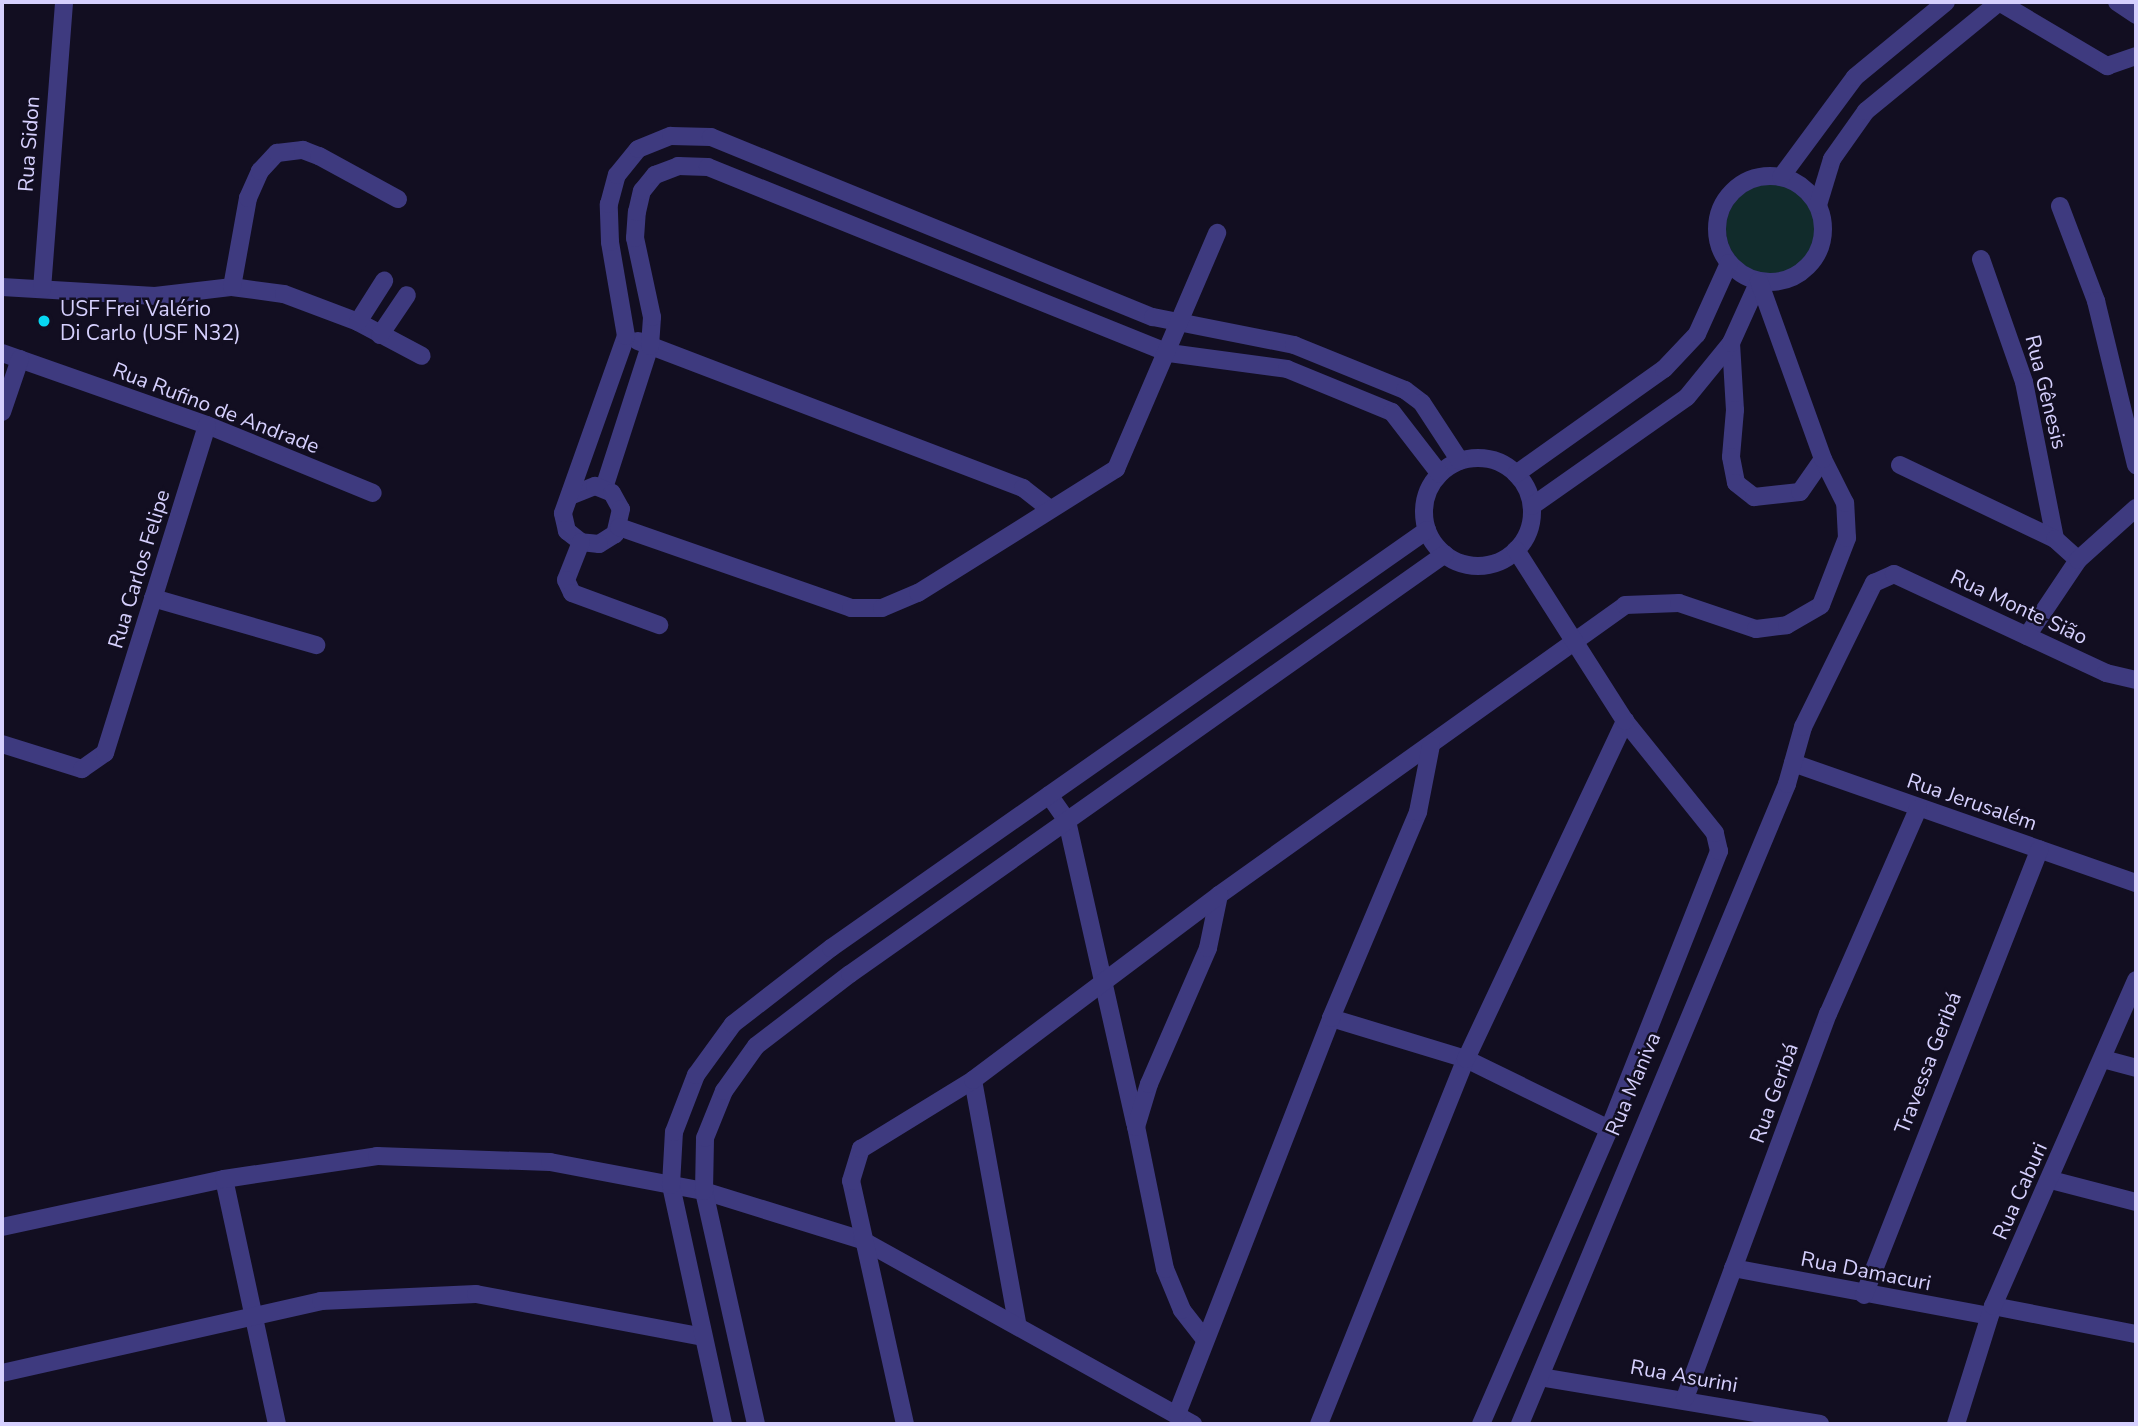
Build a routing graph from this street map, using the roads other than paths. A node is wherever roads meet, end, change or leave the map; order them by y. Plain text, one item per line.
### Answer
1 (64, 2) edge
2 (1946, 2) edge
3 (1999, 2) edge
4 (2117, 2) edge
5 (2136, 15) edge
6 (2136, 56) edge
7 (1781, 177) junction
8 (398, 199) dead end
9 (1818, 205) junction
10 (2060, 205) dead end
11 (1217, 233) dead end
12 (1981, 259) dead end
13 (1729, 263) junction
14 (384, 281) dead end
15 (1759, 281) junction
16 (2, 287) edge
17 (232, 287) junction
18 (42, 289) junction
19 (407, 295) dead end
20 (358, 322) junction
21 (1183, 323) junction
22 (380, 335) junction
23 (626, 336) junction
24 (1731, 343) junction
25 (650, 346) junction
26 (2, 353) edge
27 (1169, 353) junction
28 (422, 356) dead end
29 (20, 359) junction
30 (2, 412) edge
31 (207, 425) junction
32 (1823, 459) junction
33 (1460, 461) junction
34 (1900, 465) dead end
35 (2136, 465) edge
36 (1440, 474) junction
37 (1516, 474) junction
38 (604, 488) junction
39 (373, 494) dead end
40 (570, 496) junction
41 (1532, 506) junction
42 (1049, 508) junction
43 (2136, 508) edge
44 (620, 527) junction
45 (1427, 530) junction
46 (2055, 539) junction
47 (581, 542) junction
48 (1516, 550) junction
49 (1445, 554) junction
50 (2078, 560) junction
51 (1883, 575) joint
52 (153, 598) junction
53 (659, 625) dead end
54 (2027, 636) junction
55 (1573, 643) junction
56 (316, 645) dead end
57 (2135, 677) edge
58 (1625, 721) junction
59 (2, 744) edge
60 (1431, 746) junction
61 (1793, 764) junction
62 (1049, 795) junction
63 (1918, 809) junction
64 (1067, 821) junction
65 (2040, 849) junction
66 (2136, 883) edge
67 (1219, 895) junction
68 (831, 948) junction
69 (850, 974) junction
70 (2136, 980) edge
71 (1104, 982) junction
72 (1331, 1018) junction
73 (1466, 1059) junction
74 (2103, 1059) junction
75 (2136, 1068) edge
76 (973, 1080) junction
77 (1136, 1127) junction
78 (1609, 1129) junction
79 (224, 1179) junction
80 (2051, 1180) junction
81 (671, 1185) junction
82 (704, 1191) junction
83 (2136, 1202) edge
84 (2, 1227) edge
85 (862, 1241) junction
86 (1733, 1268) junction
87 (1864, 1295) junction
88 (1992, 1311) junction
89 (253, 1313) junction
90 (1017, 1323) junction
91 (2136, 1334) edge
92 (703, 1337) junction
93 (1203, 1337) junction
94 (2, 1373) edge
95 (1540, 1377) junction
96 (1685, 1398) junction
97 (1177, 1414) junction
98 (277, 1424) edge
99 (723, 1424) edge
100 (757, 1424) edge
101 (905, 1424) edge
102 (1193, 1424) edge
103 (1319, 1424) edge
104 (1481, 1424) edge
105 (1520, 1424) edge
106 (1820, 1424) edge
107 (1956, 1424) edge

1 - 18 street, Rua Sidon
2 - 7 street
3 - 6 street
3 - 9 street
4 - 5 street
7 - 9 street
7 - 13 street
8 - 17 street
9 - 15 street
10 - 35 street
11 - 21 street
12 - 46 street, Rua Gênesis
13 - 15 street
13 - 37 street
14 - 20 street
15 - 24 street
15 - 32 street
16 - 18 street
17 - 18 street
17 - 20 street
19 - 22 street
20 - 22 street
21 - 23 street
21 - 27 street
21 - 33 street
22 - 28 street
23 - 25 street
23 - 40 street
24 - 32 street
24 - 41 street
25 - 27 street
25 - 38 street
25 - 42 street
26 - 29 street, Rua Rufino de Andrade
27 - 36 street
27 - 42 street
29 - 30 street
29 - 31 street, Rua Rufino de Andrade
31 - 39 street, Rua Rufino de Andrade
31 - 52 street, Rua Carlos Felipe
32 - 55 street
33 - 36 street
33 - 37 street
34 - 46 street
36 - 45 street
37 - 41 street
38 - 40 street
38 - 44 street
40 - 47 street
41 - 48 street
42 - 44 street
43 - 50 street
44 - 47 street
45 - 49 street
45 - 62 street
46 - 50 street
47 - 53 street
48 - 49 street
48 - 55 street
49 - 64 street
50 - 54 street
51 - 54 street, Rua Monte Sião
51 - 61 street, Rua Maniva
52 - 56 street
52 - 59 street, Rua Carlos Felipe
54 - 57 street, Rua Monte Sião
55 - 58 street
55 - 60 street
58 - 73 street
58 - 78 street
60 - 67 street
60 - 72 street
61 - 63 street, Rua Jerusalém
61 - 95 street, Rua Maniva
62 - 64 street
62 - 68 street
63 - 65 street, Rua Jerusalém
63 - 86 street, Rua Geribá
64 - 69 street
64 - 71 street
65 - 66 street, Rua Jerusalém
65 - 87 street, Travessa Geribá
67 - 71 street
67 - 77 street
68 - 69 street
68 - 81 street
69 - 82 street
70 - 74 street, Rua Caburi
71 - 76 street
71 - 77 street
72 - 73 street
72 - 93 street
73 - 78 street
73 - 103 street
74 - 75 street
74 - 80 street, Rua Caburi
76 - 85 street
76 - 90 street
77 - 93 street
78 - 104 street
79 - 81 street
79 - 84 street
79 - 89 street
80 - 83 street
80 - 88 street, Rua Caburi
81 - 82 street
81 - 92 street
82 - 85 street
82 - 100 street
85 - 90 street
85 - 101 street
86 - 87 street, Rua Damacuri
86 - 96 street, Rua Geribá
87 - 88 street, Rua Damacuri
88 - 91 street, Rua Damacuri
88 - 107 street, Rua Caburi
89 - 92 street
89 - 94 street
89 - 98 street
90 - 97 street
92 - 99 street
93 - 97 street
95 - 96 street, Rua Asurini
95 - 105 street, Rua Maniva
96 - 106 street, Rua Asurini
97 - 102 street

